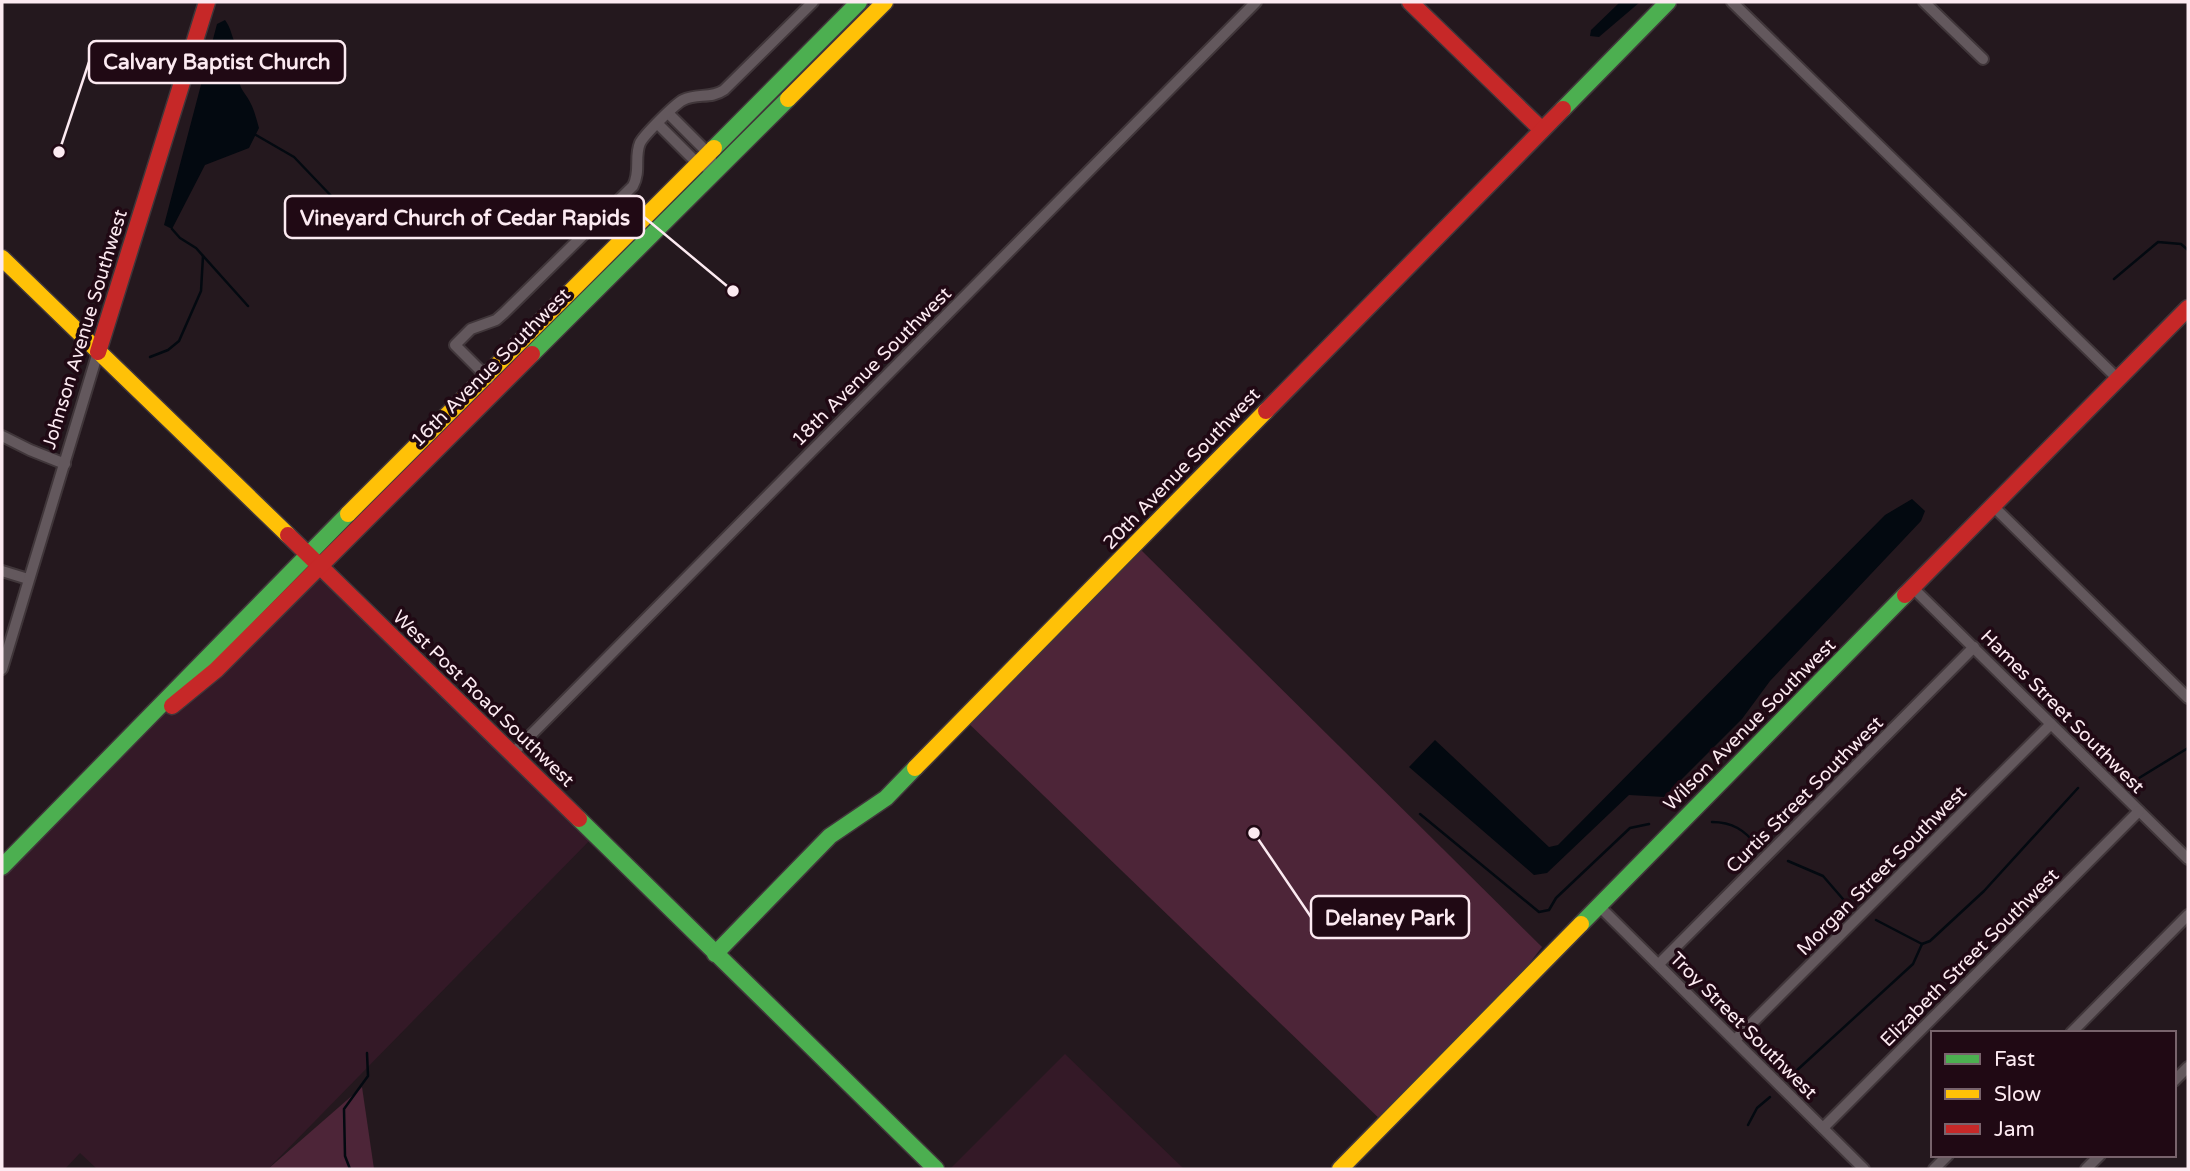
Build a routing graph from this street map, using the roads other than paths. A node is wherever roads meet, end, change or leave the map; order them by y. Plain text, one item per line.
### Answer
1 (207, 2) edge
2 (813, 2) edge
3 (859, 2) edge
4 (885, 2) edge
5 (1256, 2) edge
6 (1410, 2) edge
7 (1668, 2) edge
8 (1732, 2) edge
9 (1924, 2) edge
10 (1983, 60) dead end
11 (668, 113) junction
12 (658, 124) junction
13 (1542, 130) junction
14 (703, 158) junction
15 (716, 170) junction
16 (2, 258) edge
17 (2188, 308) edge
18 (99, 352) junction
19 (486, 376) junction
20 (2118, 379) junction
21 (499, 388) junction
22 (2, 436) edge
23 (65, 464) junction
24 (1993, 506) junction
25 (308, 555) junction
26 (320, 567) junction
27 (2, 571) edge
28 (28, 579) junction
29 (1913, 588) junction
30 (1974, 647) junction
31 (2, 669) edge
32 (2188, 698) edge
33 (2051, 723) junction
34 (116, 751) junction
35 (511, 755) junction
36 (2139, 811) junction
37 (2188, 859) edge
38 (2, 867) edge
39 (1599, 906) junction
40 (2188, 915) edge
41 (715, 954) junction
42 (1659, 964) junction
43 (2073, 1031) edge
44 (1735, 1041) junction
45 (1823, 1128) junction
46 (936, 1169) edge
47 (1340, 1169) edge
48 (1864, 1169) edge

1 - 18 street, Johnson Avenue Southwest
2 - 11 street
3 - 14 street, 16th Avenue Southwest
4 - 15 street, 16th Avenue Southwest
5 - 35 street, 18th Avenue Southwest
6 - 13 street
7 - 13 street, 20th Avenue Southwest
8 - 20 street
9 - 10 street
11 - 12 street
11 - 14 street
12 - 14 street
12 - 19 street
13 - 41 street, 20th Avenue Southwest
14 - 15 street
14 - 19 street, 16th Avenue Southwest
15 - 21 street, 16th Avenue Southwest
16 - 18 street, West Post Road Southwest
17 - 20 street, Wilson Avenue Southwest
18 - 23 street, Johnson Avenue Southwest
18 - 25 street, West Post Road Southwest
19 - 21 street
19 - 25 street, 16th Avenue Southwest
20 - 24 street, Wilson Avenue Southwest
21 - 26 street, 16th Avenue Southwest
22 - 23 street
23 - 28 street, Johnson Avenue Southwest
24 - 29 street, Wilson Avenue Southwest
24 - 32 street
25 - 26 street, West Post Road Southwest
25 - 34 street, 16th Avenue Southwest
26 - 34 street, 16th Avenue Southwest
26 - 35 street, West Post Road Southwest
27 - 28 street
28 - 31 street, Johnson Avenue Southwest
29 - 30 street, Hames Street Southwest
29 - 39 street, Wilson Avenue Southwest
30 - 33 street, Hames Street Southwest
30 - 42 street, Curtis Street Southwest
33 - 36 street, Hames Street Southwest
33 - 44 street, Morgan Street Southwest
34 - 38 street, 16th Avenue Southwest
35 - 41 street, West Post Road Southwest
36 - 37 street, Hames Street Southwest
36 - 45 street, Elizabeth Street Southwest
39 - 42 street, Troy Street Southwest
39 - 47 street, Wilson Avenue Southwest
40 - 43 street
41 - 46 street, West Post Road Southwest
42 - 44 street, Troy Street Southwest
44 - 45 street, Troy Street Southwest
45 - 48 street, Troy Street Southwest

